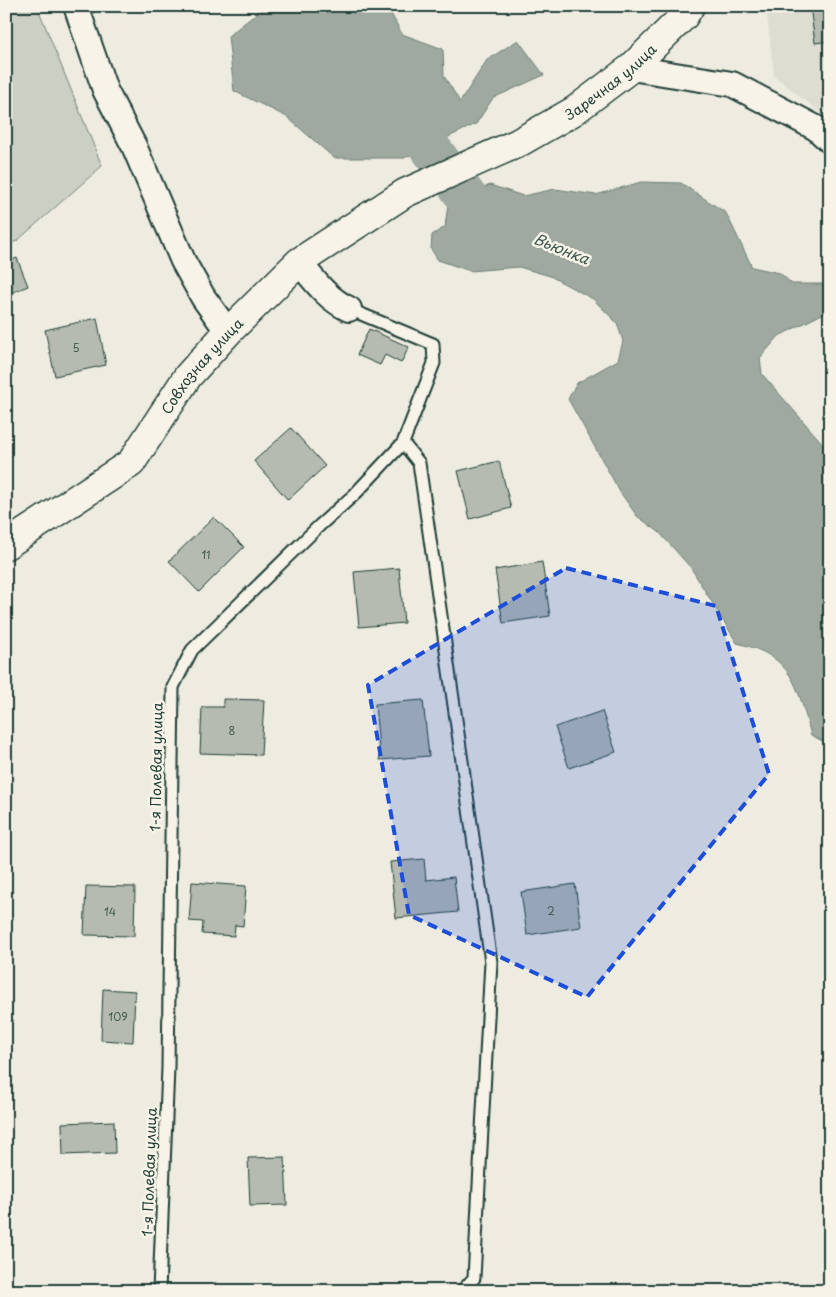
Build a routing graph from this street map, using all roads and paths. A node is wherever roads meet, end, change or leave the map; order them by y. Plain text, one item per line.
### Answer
1 (76, 6) edge
2 (690, 6) edge
3 (631, 68) junction
4 (830, 141) edge
5 (405, 193) joint
6 (300, 262) junction
7 (349, 309) joint
8 (228, 332) junction
9 (403, 443) junction
10 (6, 545) edge
11 (159, 1291) edge
12 (462, 1291) edge

1 - 8 street
2 - 3 street, Заречная улица
3 - 4 street
3 - 5 street, Заречная улица
5 - 6 street, Совхозная улица
6 - 7 street
6 - 8 street, Совхозная улица
7 - 9 lane, 1-я Полевая улица
8 - 10 street, Совхозная улица
9 - 11 lane, 1-я Полевая улица
9 - 12 lane

